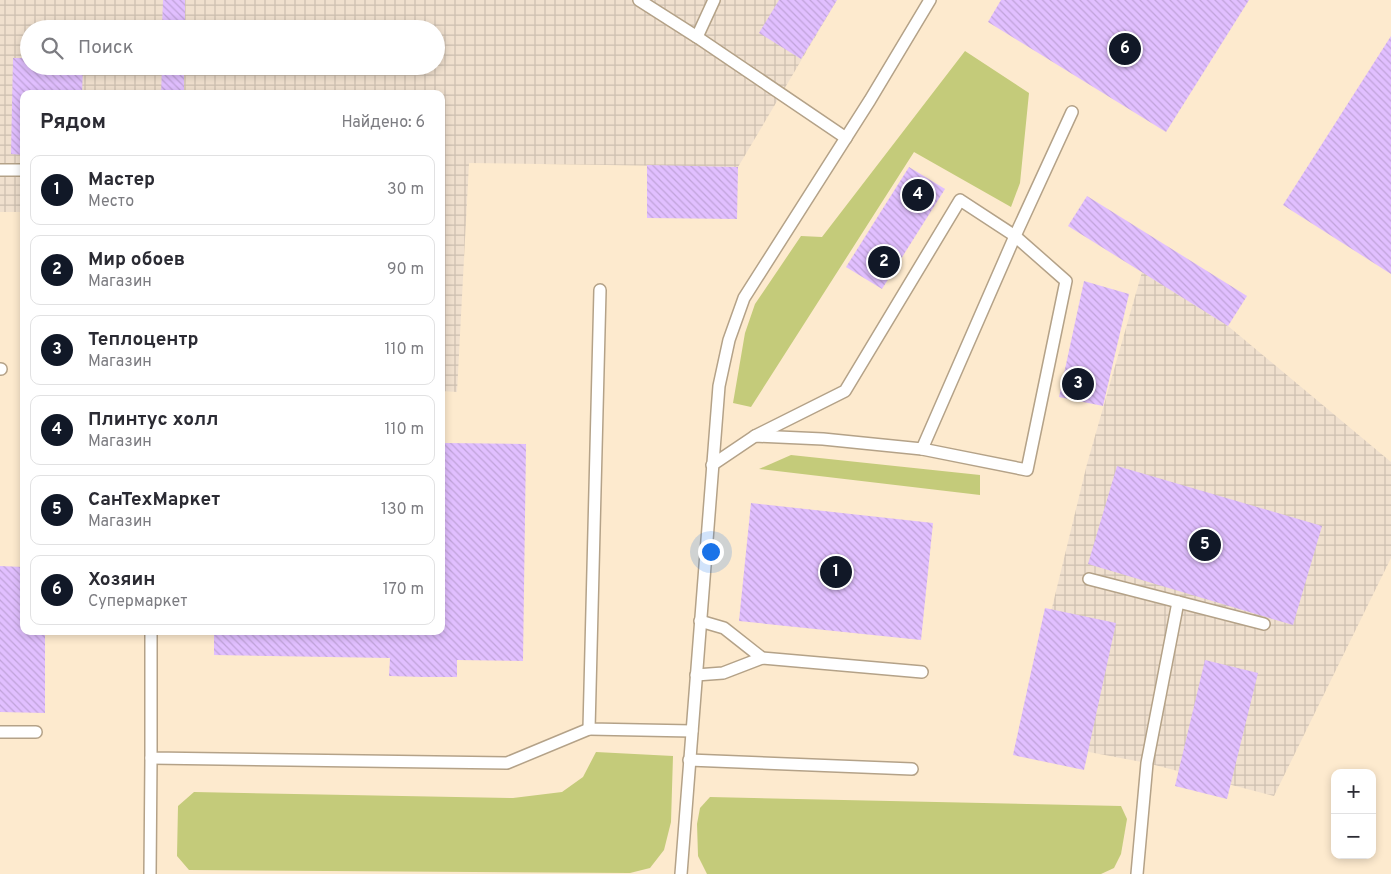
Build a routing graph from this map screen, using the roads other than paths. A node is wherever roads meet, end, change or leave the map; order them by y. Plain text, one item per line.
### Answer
1 (639, 0) edge
2 (714, 0) edge
3 (930, 0) edge
4 (697, 37) junction
5 (1072, 112) dead end
6 (846, 138) junction
7 (0, 170) edge
8 (20, 170) edge
9 (1015, 236) junction
10 (600, 290) dead end
11 (755, 436) junction
12 (922, 449) junction
13 (712, 465) junction
14 (1089, 579) dead end
15 (1178, 602) junction
16 (700, 621) junction
17 (1264, 624) dead end
18 (151, 635) edge
19 (762, 658) junction
20 (922, 672) dead end
21 (696, 675) junction
22 (589, 729) junction
23 (692, 731) junction
24 (0, 732) edge
25 (36, 732) dead end
26 (151, 758) junction
27 (689, 760) junction
28 (912, 769) dead end
29 (150, 874) edge
30 (681, 874) edge
31 (1138, 874) edge

1 - 4 lane
2 - 4 lane
3 - 6 lane
4 - 6 lane
5 - 9 lane
6 - 13 lane
7 - 8 lane
9 - 11 lane
9 - 12 lane
9 - 12 lane
10 - 22 lane
11 - 12 lane
11 - 13 lane
13 - 16 lane
14 - 15 lane
15 - 17 lane
15 - 31 lane
16 - 19 lane
16 - 21 lane
18 - 26 lane
19 - 20 lane
19 - 21 lane
21 - 23 lane
22 - 23 lane
22 - 26 lane
23 - 27 lane
24 - 25 lane
26 - 29 lane
27 - 28 lane
27 - 30 lane

